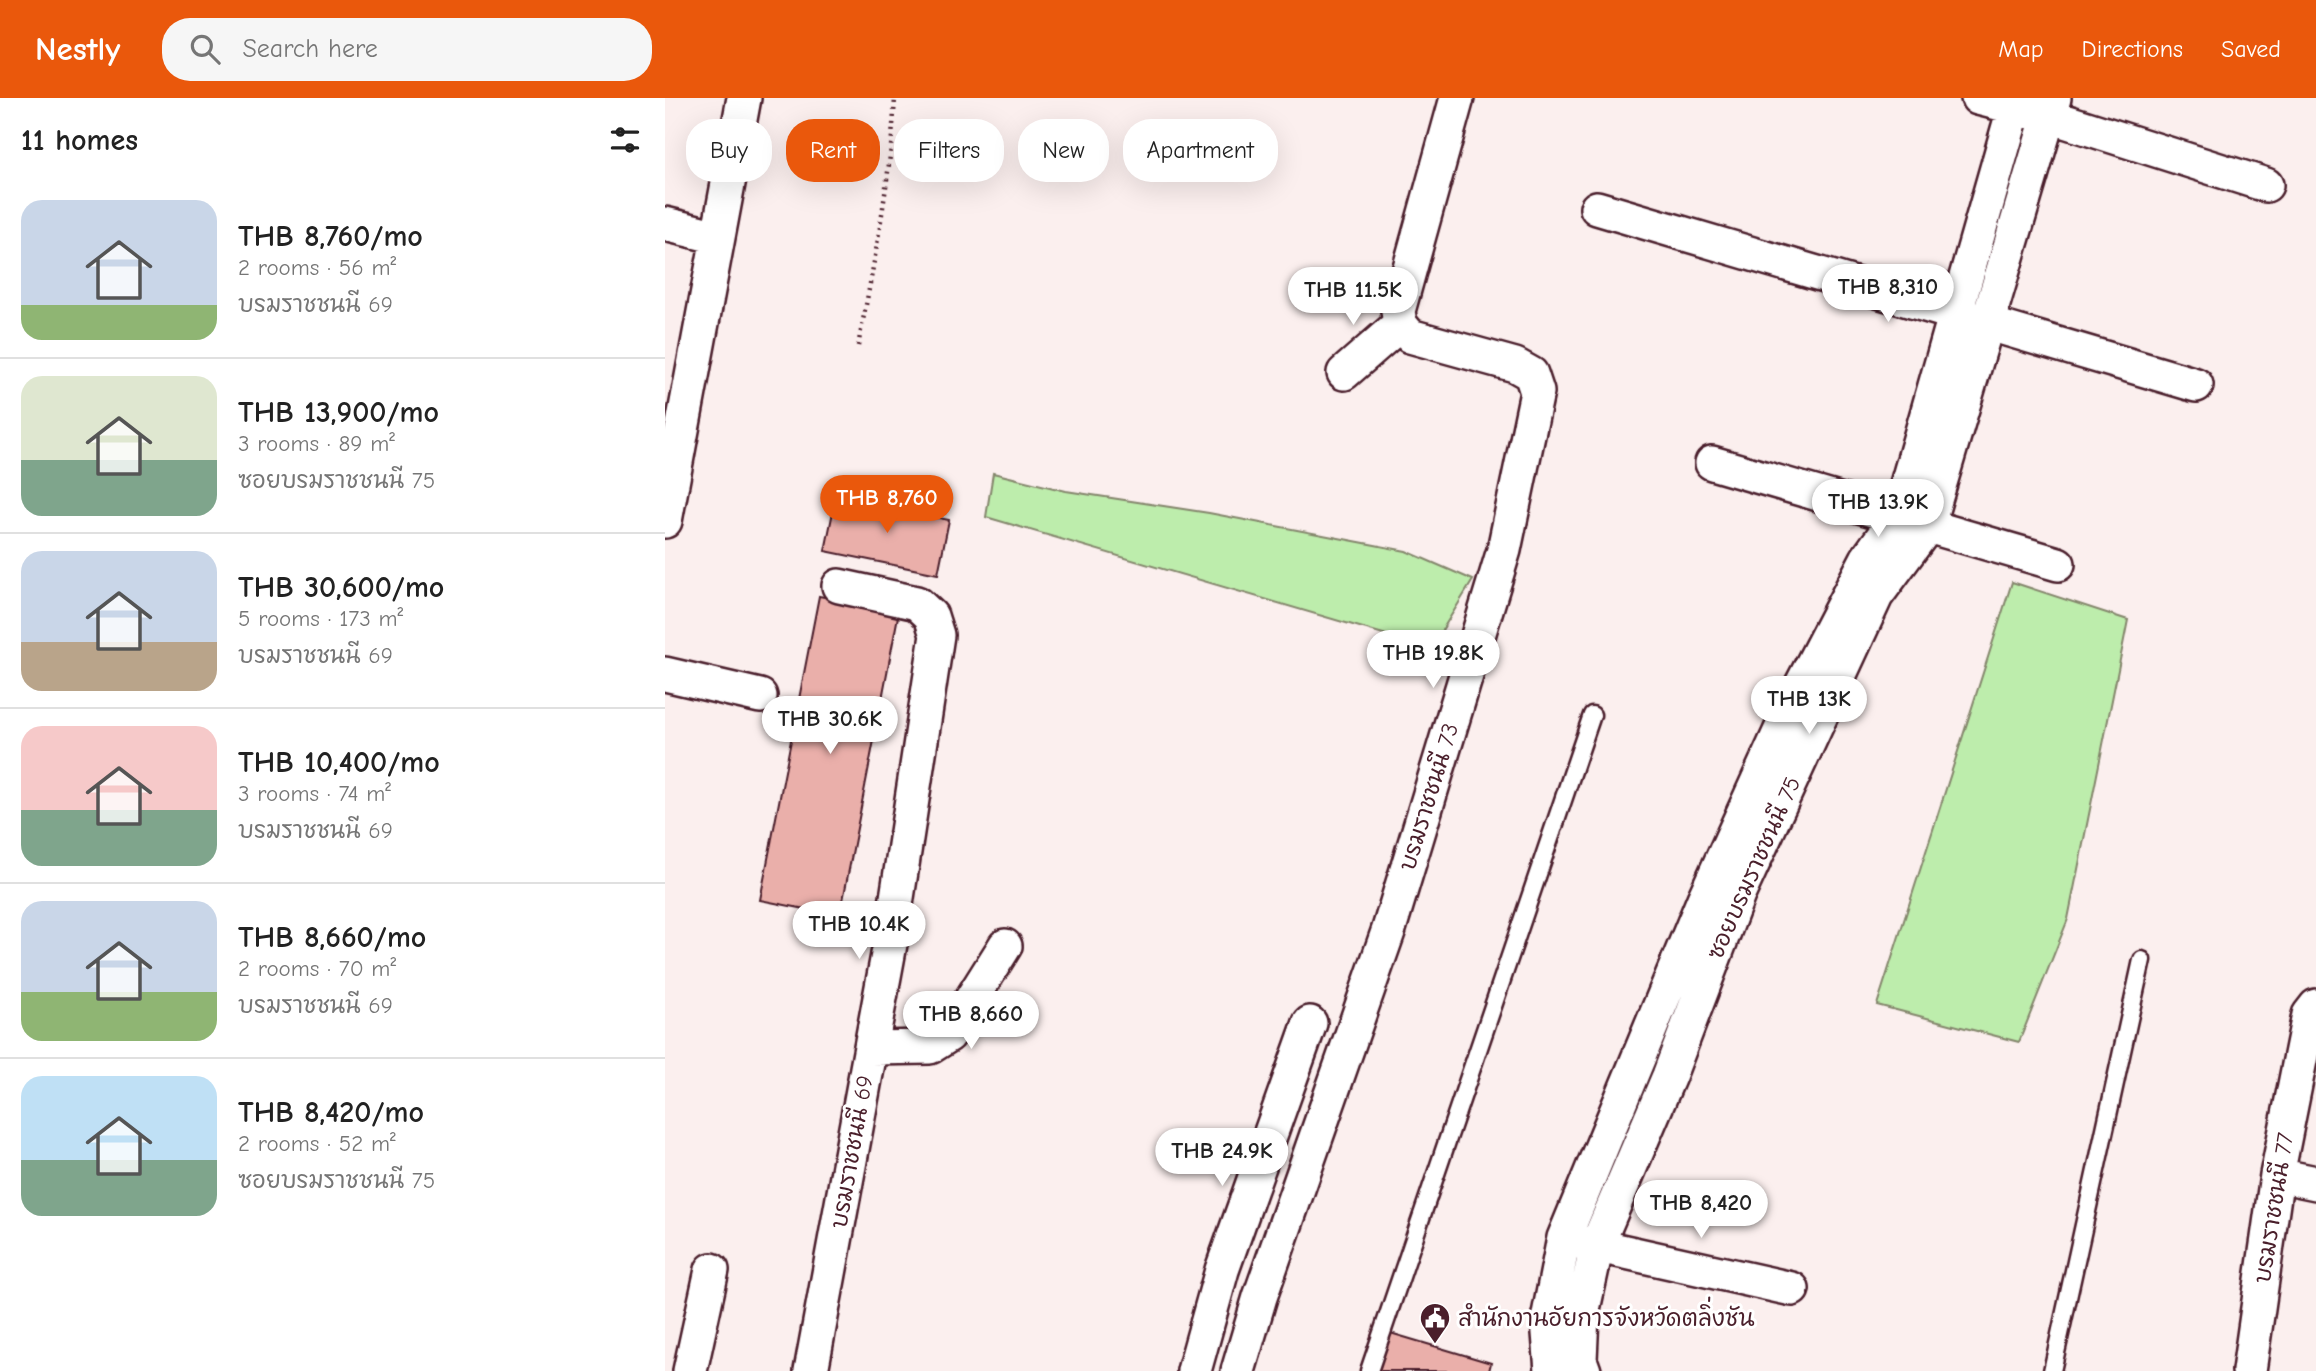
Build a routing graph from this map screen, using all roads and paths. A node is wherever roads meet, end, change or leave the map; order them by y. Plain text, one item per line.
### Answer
1 (744, 98) edge
2 (895, 98) edge
3 (1457, 98) edge
4 (1978, 98) edge
5 (2015, 103) edge
6 (2052, 107) edge
7 (2266, 185) dead end
8 (1597, 208) dead end
9 (665, 223) edge
10 (718, 237) junction
11 (1957, 316) junction
12 (1400, 324) junction
13 (1989, 326) junction
14 (858, 346) dead end
15 (1344, 373) dead end
16 (2196, 384) dead end
17 (676, 413) edge
18 (1712, 463) dead end
19 (665, 521) edge
20 (1912, 522) junction
21 (2058, 564) dead end
22 (839, 586) dead end
23 (665, 674) edge
24 (760, 696) dead end
25 (1592, 715) dead end
26 (1005, 946) dead end
27 (2142, 960) dead end
28 (2316, 1006) edge
29 (1310, 1023) dead end
30 (871, 1048) junction
31 (2277, 1175) junction
32 (2316, 1183) edge
33 (1564, 1238) junction
34 (1597, 1245) junction
35 (712, 1270) dead end
36 (1792, 1289) dead end
37 (690, 1371) edge
38 (811, 1371) edge
39 (1194, 1371) edge
40 (1238, 1371) edge
41 (1369, 1371) edge
42 (1552, 1371) edge
43 (1584, 1371) edge
44 (2052, 1371) edge
45 (2249, 1371) edge

1 - 10 street
2 - 14 path
3 - 12 street
4 - 5 street
5 - 6 street
5 - 11 street, ซอยบรมราชชนนี 75
6 - 7 street
6 - 13 street, ซอยบรมราชชนนี 75
8 - 11 street
9 - 10 street
10 - 17 street
11 - 13 street
11 - 20 street, ซอยบรมราชชนนี 75
12 - 15 street
12 - 40 street, บรมราชชนนี 73
13 - 16 street
13 - 20 street, ซอยบรมราชชนนี 75
17 - 19 street
18 - 20 street
20 - 21 street
20 - 33 street, ซอยบรมราชชนนี 75
20 - 34 street, ซอยบรมราชชนนี 75
22 - 30 street, บรมราชชนนี 69
23 - 24 street
25 - 41 lane
26 - 30 street
27 - 44 lane
28 - 31 street, บรมราชชนนี 77
29 - 39 street
30 - 38 street, บรมราชชนนี 69
31 - 32 street
31 - 45 street, บรมราชชนนี 77
33 - 34 street
33 - 42 street, ซอยบรมราชชนนี 75
34 - 36 street
34 - 43 street, ซอยบรมราชชนนี 75
35 - 37 street

